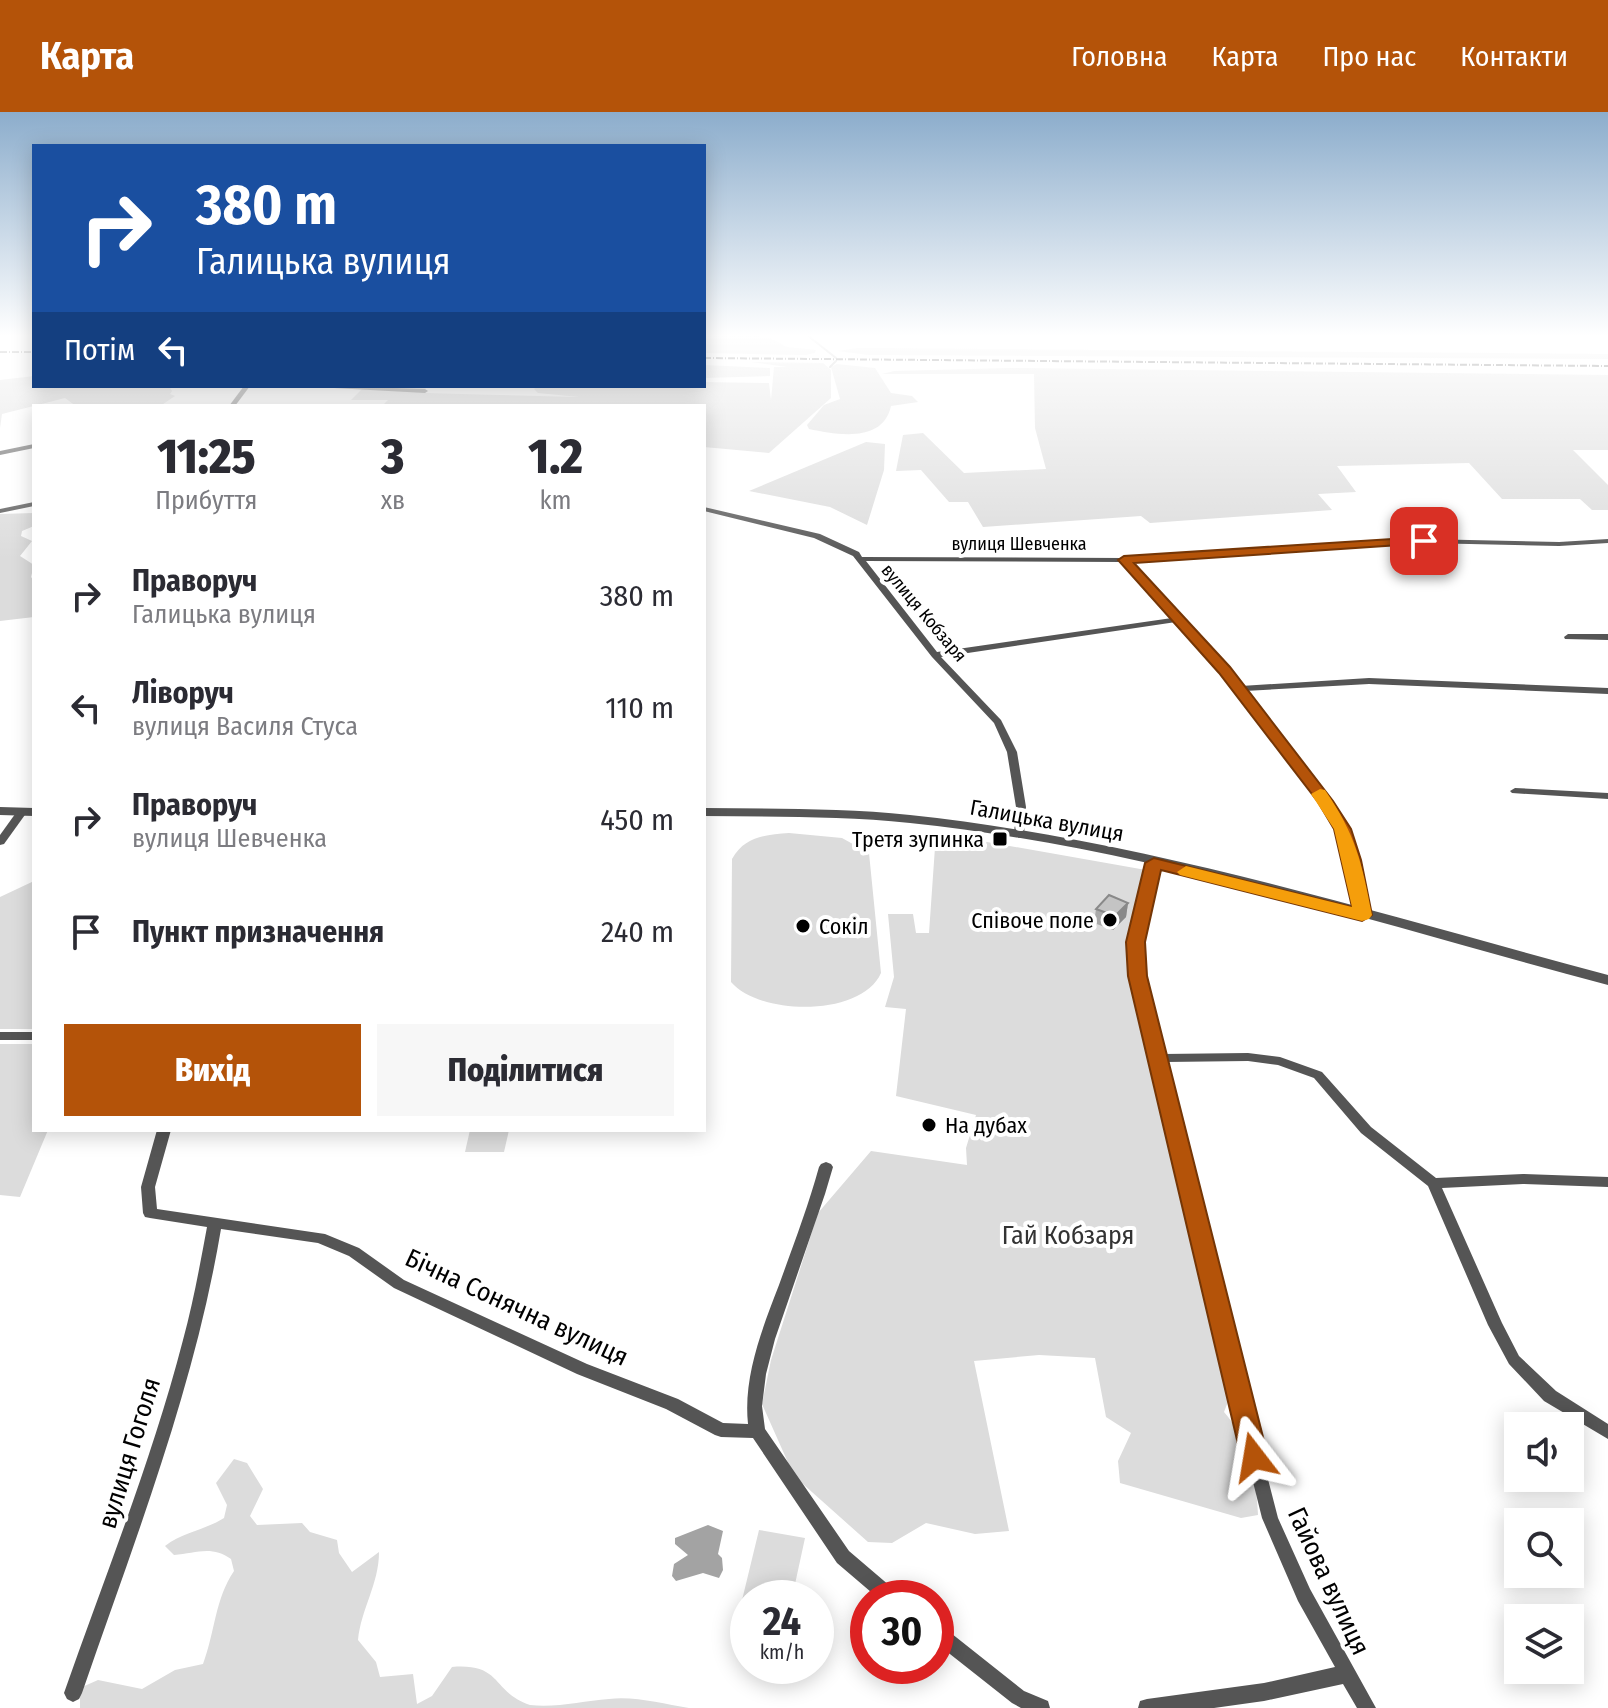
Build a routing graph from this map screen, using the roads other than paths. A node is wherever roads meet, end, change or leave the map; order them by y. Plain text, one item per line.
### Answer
1 (32, 446) edge
2 (0, 453) edge
3 (32, 504) edge
4 (706, 509) edge
5 (0, 511) edge
6 (1608, 541) edge
7 (860, 559) junction
8 (1124, 560) junction
9 (1179, 619) junction
10 (1568, 637) dead end
11 (1608, 637) edge
12 (935, 655) junction
13 (1239, 689) junction
14 (1608, 691) edge
15 (1515, 791) dead end
16 (1608, 796) edge
17 (0, 811) edge
18 (28, 812) edge
19 (706, 812) edge
20 (1019, 835) junction
21 (0, 842) edge
22 (1154, 863) junction
23 (1362, 915) junction
24 (1608, 980) edge
25 (0, 1036) edge
26 (32, 1036) edge
27 (1157, 1058) junction
28 (163, 1132) edge
29 (826, 1167) dead end
30 (1608, 1182) edge
31 (1433, 1183) junction
32 (215, 1222) junction
33 (757, 1431) junction
34 (1608, 1432) edge
35 (870, 1580) edge
36 (954, 1646) edge
37 (1346, 1674) junction
38 (73, 1693) dead end
39 (1041, 1708) edge
40 (1147, 1708) edge
41 (1367, 1708) edge

1 - 2 street
3 - 5 street
4 - 7 street, вулиця Кобзаря
6 - 8 street, вулиця Шевченка
7 - 8 street, вулиця Шевченка
7 - 12 street, вулиця Кобзаря
8 - 9 street
9 - 12 street
9 - 13 street
10 - 11 street
12 - 20 street, вулиця Кобзаря
13 - 14 street
13 - 23 street
15 - 16 street
17 - 18 street
18 - 21 street
19 - 20 street, Галицька вулиця
20 - 22 street, Галицька вулиця
22 - 23 street, Галицька вулиця
22 - 27 street, Гайова вулиця
23 - 24 street, Галицька вулиця
25 - 26 street
27 - 31 street
27 - 37 street, Гайова вулиця
28 - 32 street, Бічна Сонячна вулиця
29 - 33 street
30 - 31 street
31 - 34 street
32 - 33 street, Бічна Сонячна вулиця
32 - 38 street, вулиця Гоголя
33 - 35 street
36 - 39 street
37 - 40 street
37 - 41 street, Гайова вулиця

